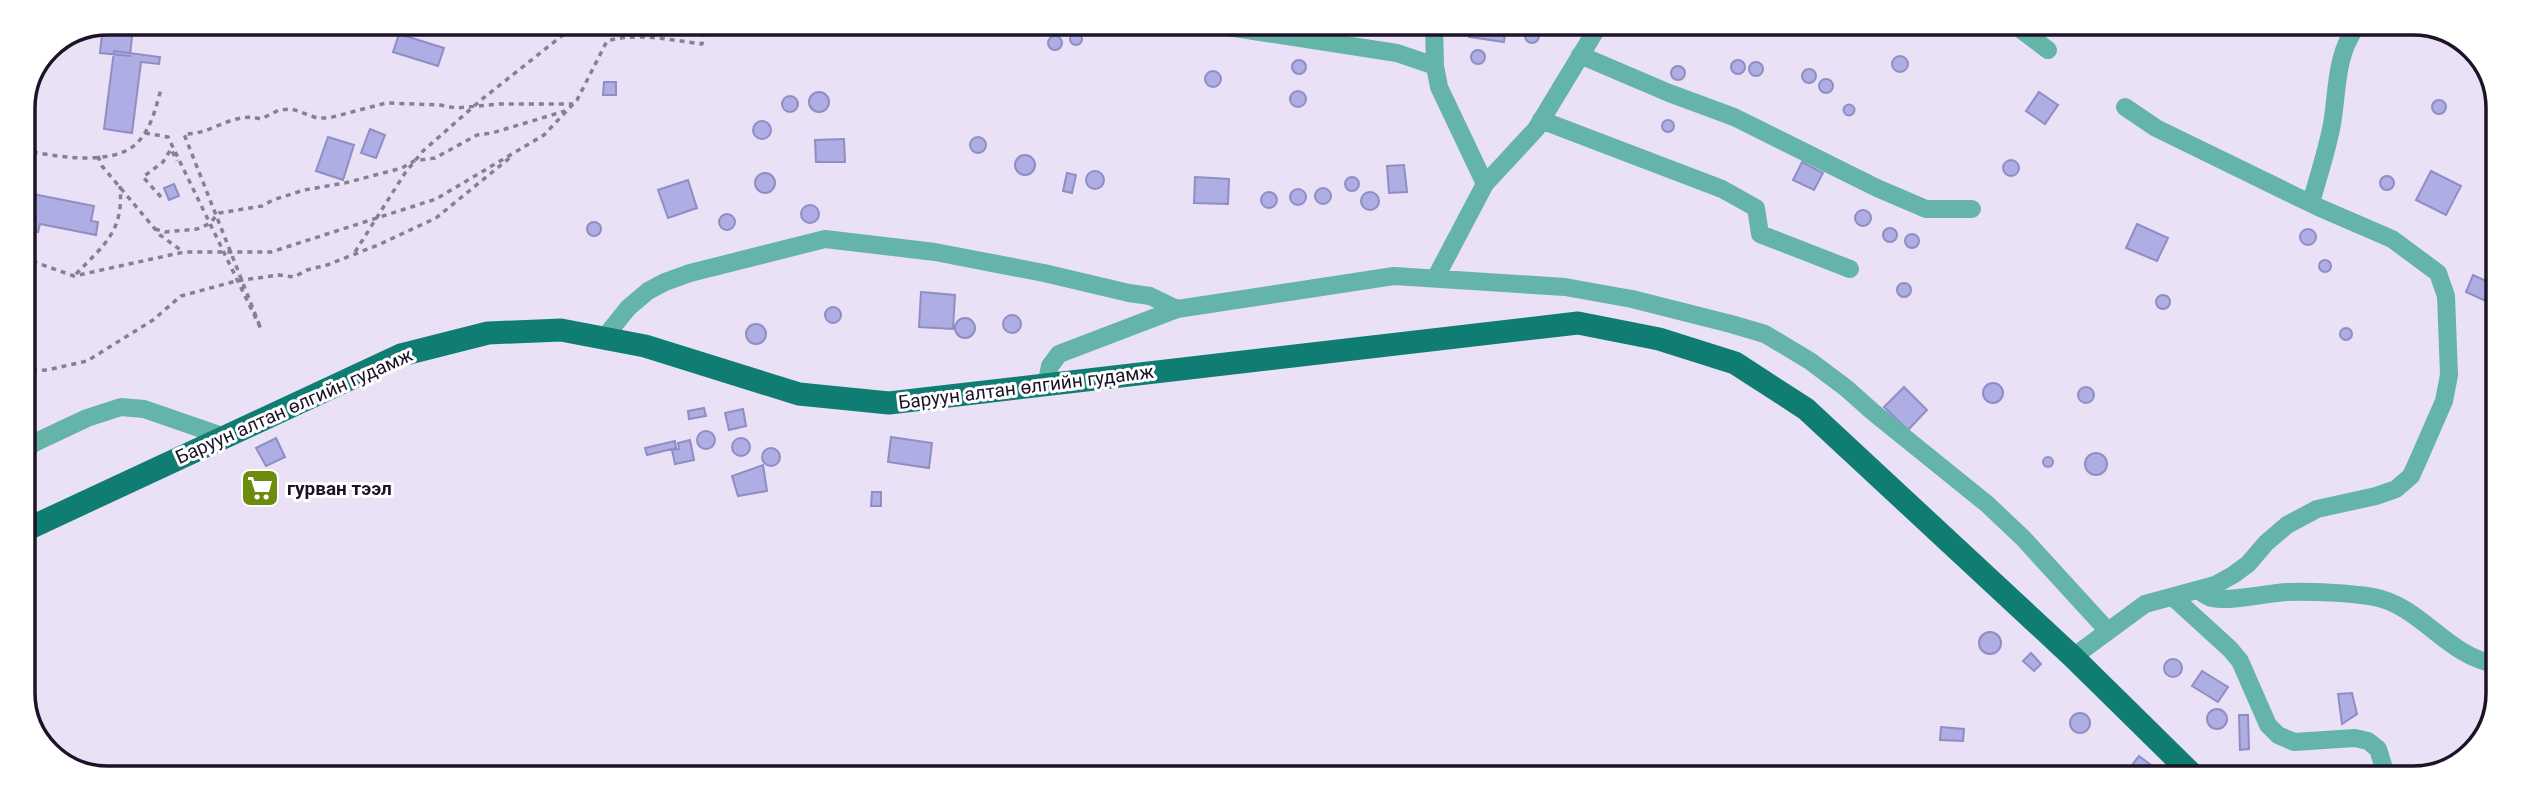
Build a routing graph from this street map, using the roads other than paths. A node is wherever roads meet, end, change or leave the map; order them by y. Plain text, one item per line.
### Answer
1 (1279, 35) edge
2 (1434, 35) edge
3 (1593, 35) edge
4 (2028, 35) edge
5 (2350, 35) edge
6 (2048, 50) dead end
7 (1580, 55) junction
8 (1435, 66) junction
9 (2124, 107) dead end
10 (1541, 120) junction
11 (1485, 184) junction
12 (2311, 203) junction
13 (1972, 209) dead end
14 (1850, 269) dead end
15 (1436, 277) junction
16 (1177, 309) junction
17 (604, 338) junction
18 (1046, 385) junction
19 (225, 437) junction
20 (35, 443) edge
21 (35, 525) edge
22 (2197, 590) junction
23 (2174, 598) junction
24 (2108, 631) junction
25 (2073, 657) junction
26 (2486, 662) edge
27 (2184, 766) edge
28 (2383, 766) edge

1 - 8 street
2 - 8 street
3 - 7 street
4 - 6 street
5 - 12 street
7 - 10 street
7 - 13 street
8 - 11 street
9 - 12 street
10 - 11 street
10 - 14 street
11 - 15 street
12 - 22 street
15 - 16 street
15 - 24 street
16 - 17 street
16 - 18 street
17 - 18 main road, Баруун алтан өлгийн гудамж
17 - 19 main road, Баруун алтан өлгийн гудамж
18 - 25 main road, Баруун алтан өлгийн гудамж
19 - 20 street
19 - 21 main road, Баруун алтан өлгийн гудамж
22 - 23 street
22 - 26 street
23 - 24 street
23 - 28 street
24 - 25 street
25 - 27 main road, Баруун алтан өлгийн гудамж

